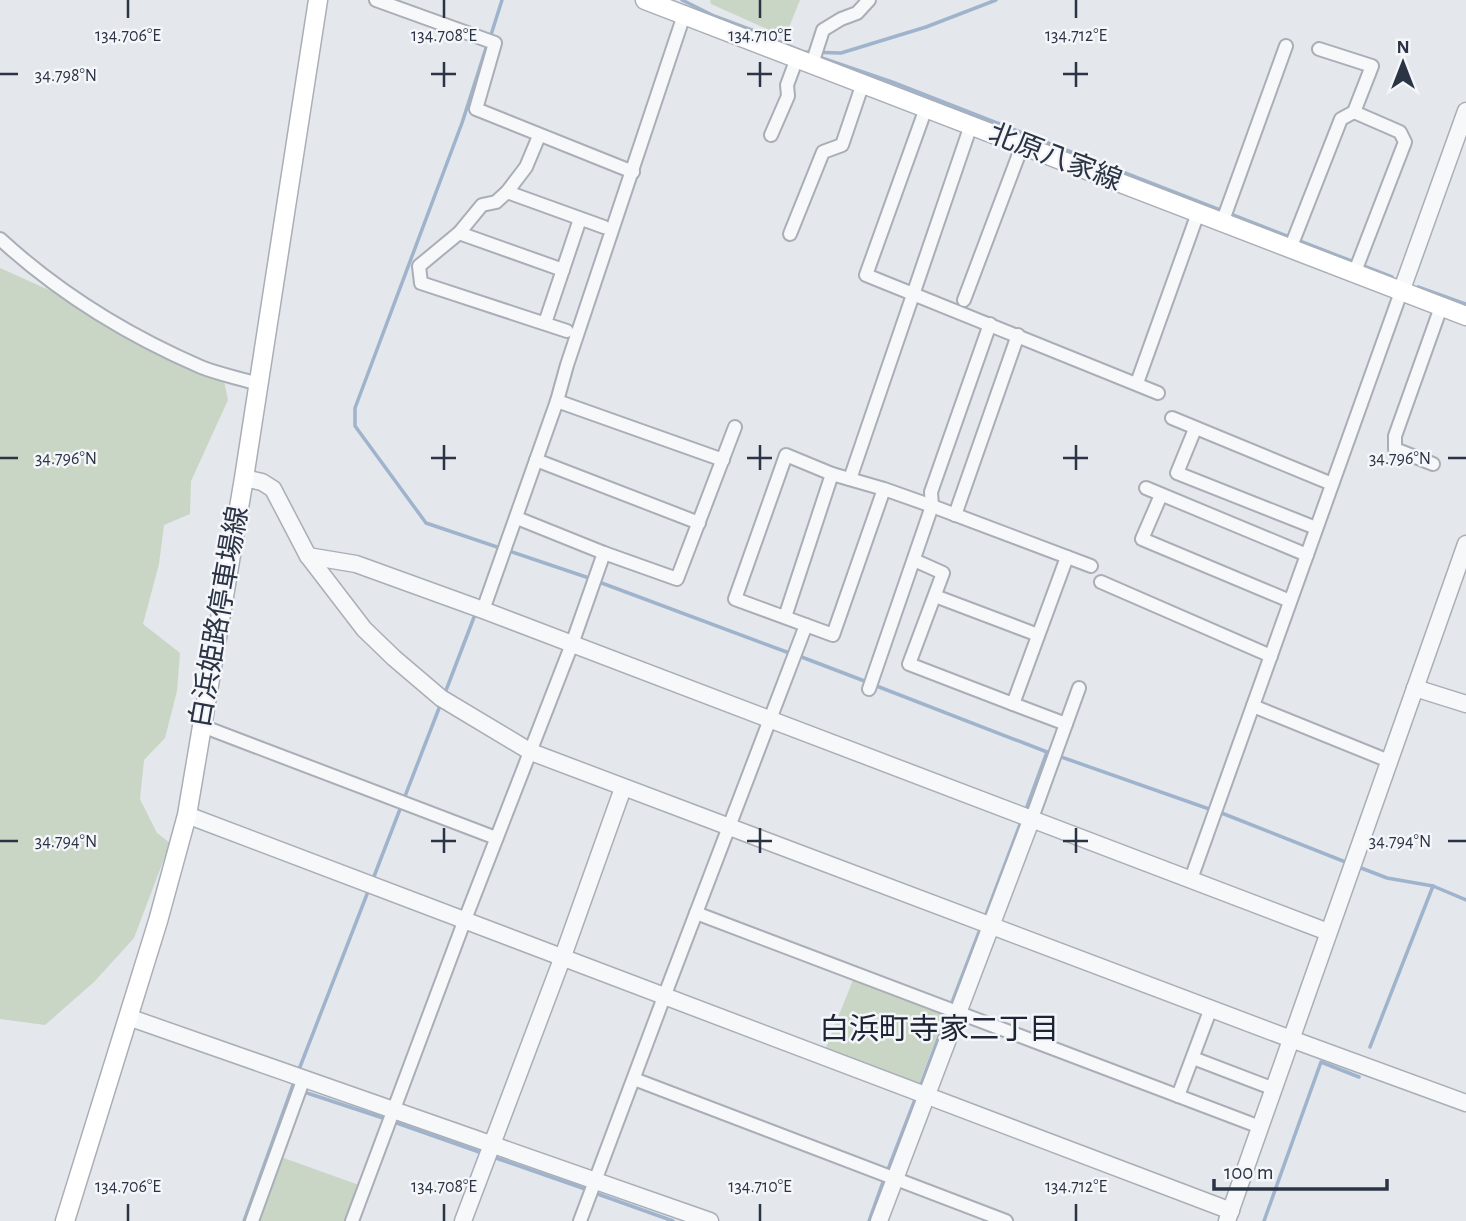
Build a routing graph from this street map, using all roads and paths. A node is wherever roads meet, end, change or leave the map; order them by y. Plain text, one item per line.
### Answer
1 (318, 0) edge
2 (376, 0) edge
3 (869, 0) edge
4 (651, 1) edge
5 (684, 15) junction
6 (1286, 46) dead end
7 (1319, 49) dead end
8 (809, 56) junction
9 (863, 83) junction
10 (926, 108) junction
11 (1466, 111) edge
12 (1354, 112) junction
13 (971, 125) junction
14 (771, 135) dead end
15 (539, 136) junction
16 (1022, 146) junction
17 (633, 172) junction
18 (507, 192) junction
19 (1198, 213) junction
20 (1225, 214) junction
21 (580, 219) junction
22 (604, 227) dead end
23 (458, 233) junction
24 (790, 234) dead end
25 (0, 239) edge
26 (1293, 241) junction
27 (1357, 267) junction
28 (563, 270) junction
29 (1401, 292) junction
30 (912, 294) junction
31 (964, 300) dead end
32 (1441, 307) junction
33 (1466, 316) edge
34 (544, 323) junction
35 (990, 324) junction
36 (567, 331) dead end
37 (1018, 335) junction
38 (1136, 383) junction
39 (258, 384) junction
40 (1158, 393) dead end
41 (557, 401) junction
42 (1172, 418) dead end
43 (735, 426) dead end
44 (1195, 429) junction
45 (536, 460) junction
46 (723, 460) junction
47 (1433, 464) dead end
48 (832, 474) junction
49 (244, 478) junction
50 (850, 479) junction
51 (1332, 484) junction
52 (1146, 488) dead end
53 (884, 489) junction
54 (1161, 495) junction
55 (932, 506) junction
56 (954, 515) junction
57 (517, 519) junction
58 (699, 523) junction
59 (1317, 528) junction
60 (1466, 544) edge
61 (604, 553) junction
62 (1307, 555) junction
63 (308, 556) junction
64 (1067, 557) junction
65 (914, 560) junction
66 (1091, 566) dead end
67 (1101, 582) dead end
68 (935, 596) junction
69 (1290, 601) junction
70 (483, 610) junction
71 (785, 617) junction
72 (806, 625) junction
73 (1038, 635) junction
74 (572, 644) junction
75 (1271, 656) junction
76 (1079, 688) dead end
77 (1415, 688) junction
78 (869, 690) dead end
79 (1013, 704) junction
80 (1466, 704) edge
81 (1253, 706) junction
82 (770, 720) junction
83 (1066, 724) junction
84 (202, 726) junction
85 (531, 752) junction
86 (1389, 761) junction
87 (623, 788) junction
88 (187, 815) junction
89 (1032, 818) junction
90 (729, 826) junction
91 (496, 838) junction
92 (1191, 879) junction
93 (696, 913) junction
94 (464, 922) junction
95 (990, 924) junction
96 (1328, 932) junction
97 (562, 959) junction
98 (664, 997) junction
99 (1211, 1008) junction
100 (957, 1013) junction
101 (128, 1017) junction
102 (1291, 1039) junction
103 (1194, 1058) junction
104 (298, 1076) junction
105 (634, 1079) junction
106 (1273, 1089) junction
107 (925, 1096) junction
108 (1178, 1096) junction
109 (1466, 1103) edge
110 (392, 1117) junction
111 (1260, 1127) junction
112 (491, 1144) junction
113 (888, 1176) junction
114 (596, 1180) junction
115 (1229, 1216) edge
116 (65, 1221) edge
117 (252, 1221) edge
118 (352, 1221) edge
119 (463, 1221) edge
120 (580, 1221) edge
121 (710, 1221) edge
122 (879, 1221) edge
123 (1006, 1221) edge

1 - 39 main road, 白浜姫路停車場線
2 - 15 street
3 - 8 street
4 - 5 main road, 北原八家線
5 - 8 main road, 北原八家線
5 - 17 street
6 - 20 street
7 - 12 street
8 - 9 main road, 北原八家線
8 - 14 street
9 - 10 main road, 北原八家線
9 - 24 street
10 - 13 main road, 北原八家線
10 - 30 street
11 - 29 street
12 - 26 street
12 - 27 street
13 - 16 main road, 北原八家線
13 - 30 street
15 - 17 street
15 - 18 street
16 - 19 main road, 北原八家線
16 - 31 street
17 - 41 street
18 - 21 street
18 - 23 street
19 - 20 main road, 北原八家線
19 - 38 street
20 - 26 main road, 北原八家線
21 - 22 street
21 - 28 street
23 - 28 street
23 - 34 street
25 - 39 street
26 - 27 main road, 北原八家線
27 - 29 main road, 北原八家線
28 - 34 street
29 - 32 main road, 北原八家線
29 - 51 street
30 - 35 street
30 - 50 street
32 - 33 main road, 北原八家線
32 - 47 street
34 - 36 street
35 - 37 street
35 - 55 street
37 - 38 street
37 - 56 street
38 - 40 street
39 - 49 main road, 白浜姫路停車場線
41 - 45 street
41 - 46 street
42 - 44 street
43 - 46 street
44 - 51 street
44 - 59 street
45 - 57 street
45 - 58 street
46 - 58 street
48 - 50 street
48 - 71 street
48 - 71 street
49 - 63 street
49 - 84 main road, 白浜姫路停車場線
50 - 53 street
51 - 59 street
52 - 54 street
53 - 55 street
53 - 72 street
54 - 62 street
54 - 69 street
55 - 56 street
55 - 65 street
56 - 64 street
57 - 61 street
57 - 70 street
58 - 61 street
59 - 62 street
60 - 77 street
61 - 74 street
62 - 69 street
63 - 70 street
63 - 85 street
64 - 66 street
64 - 73 street
65 - 68 street
65 - 78 street
67 - 75 street
68 - 73 street
68 - 79 street
69 - 75 street
70 - 74 street
71 - 72 street
72 - 82 street
73 - 79 street
74 - 82 street
74 - 85 street
75 - 81 street
76 - 83 street
77 - 80 street
77 - 86 street
79 - 83 street
81 - 86 street
81 - 92 street
82 - 89 street
82 - 90 street
83 - 89 street
84 - 88 main road, 白浜姫路停車場線
84 - 91 street
85 - 87 street
85 - 91 street
86 - 96 street
87 - 90 street
87 - 97 street
88 - 94 street
88 - 101 main road, 白浜姫路停車場線
89 - 92 street
89 - 95 street
90 - 93 street
90 - 95 street
91 - 94 street
92 - 96 street
93 - 98 street
93 - 100 street
94 - 97 street
94 - 110 street
95 - 99 street
95 - 100 street
96 - 102 street
97 - 98 street
97 - 112 street
98 - 105 street
98 - 107 street
99 - 102 street
99 - 103 street
100 - 107 street
100 - 108 street
101 - 104 street
101 - 116 main road, 白浜姫路停車場線
102 - 106 street
102 - 109 street
103 - 106 street
103 - 108 street
104 - 110 street
104 - 117 street
105 - 113 street
105 - 114 street
106 - 111 street
107 - 113 street
107 - 115 street
108 - 111 street
110 - 112 street
110 - 118 street
111 - 115 street
112 - 114 street
112 - 119 street
113 - 122 street
113 - 123 street
114 - 120 street
114 - 121 street

